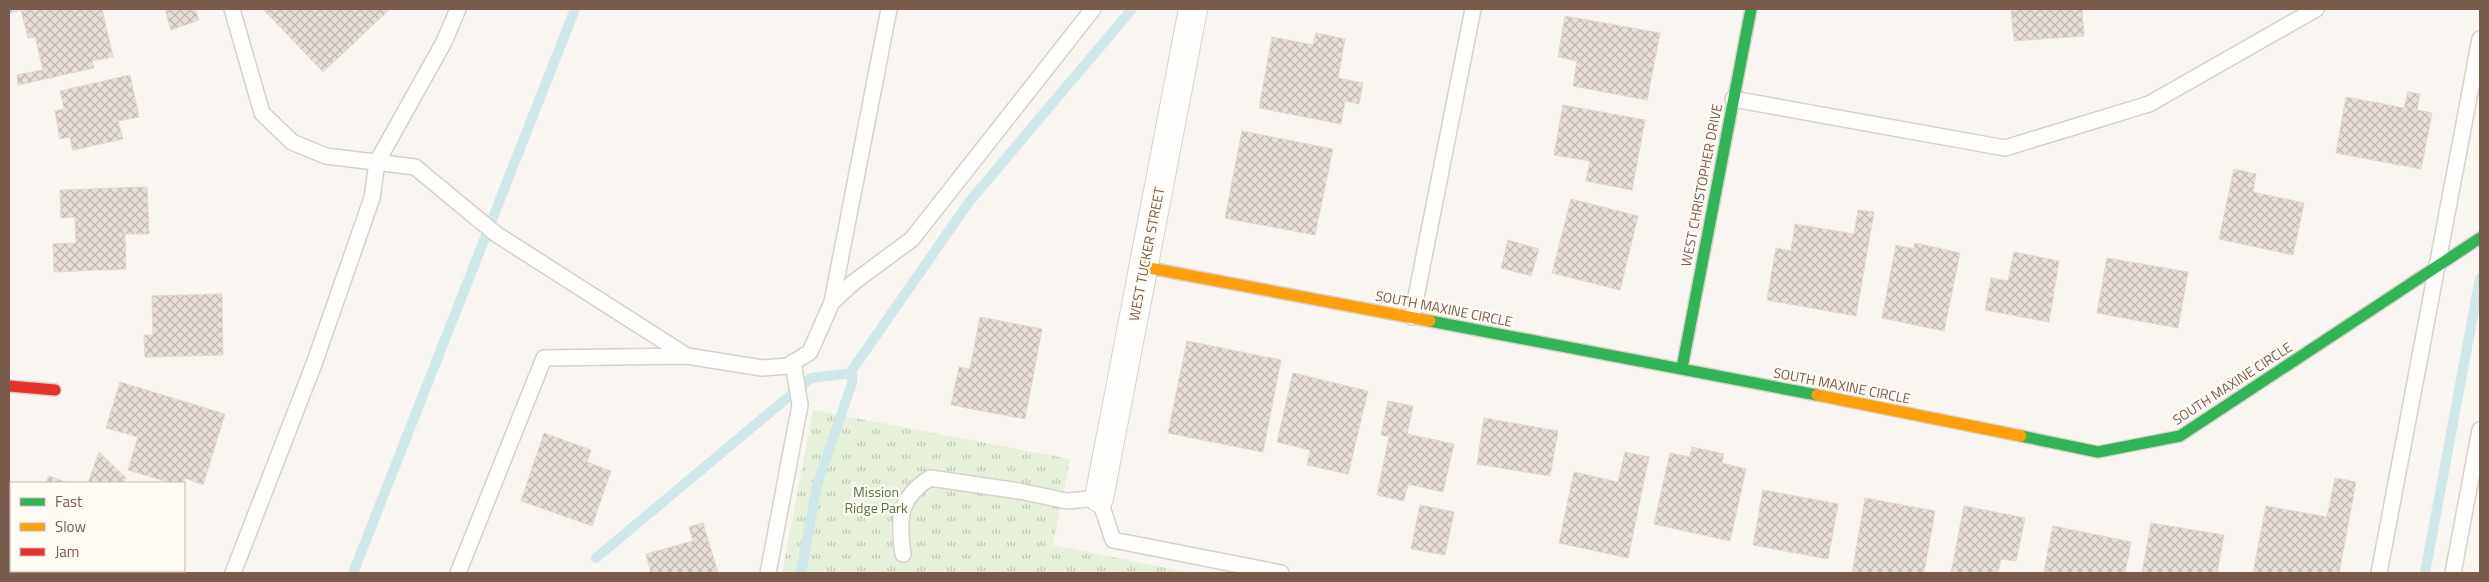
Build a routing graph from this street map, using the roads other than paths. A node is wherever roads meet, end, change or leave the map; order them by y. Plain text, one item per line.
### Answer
1 (232, 9) edge
2 (458, 9) edge
3 (889, 9) edge
4 (1093, 9) edge
5 (1193, 9) edge
6 (1473, 9) edge
7 (1751, 9) edge
8 (2316, 9) edge
9 (2480, 39) edge
10 (1733, 98) junction
11 (377, 162) junction
12 (2480, 238) edge
13 (2438, 266) junction
14 (1144, 267) junction
15 (832, 302) junction
16 (1412, 317) junction
17 (687, 356) junction
18 (793, 362) junction
19 (1682, 368) junction
20 (9, 386) edge
21 (55, 390) dead end
22 (2480, 430) edge
23 (2474, 495) edge
24 (1099, 498) junction
25 (903, 554) dead end
26 (233, 573) edge
27 (458, 573) edge
28 (768, 573) edge
29 (1281, 573) edge
30 (2379, 573) edge
31 (2453, 573) edge

1 - 11 lane
2 - 11 lane
3 - 15 lane
4 - 15 lane
5 - 14 street, WEST TUCKER STREET
6 - 16 lane
7 - 10 street, WEST CHRISTOPHER DRIVE
8 - 10 lane
9 - 13 lane
10 - 19 street, WEST CHRISTOPHER DRIVE
11 - 17 lane
11 - 26 lane
12 - 13 street, SOUTH MAXINE CIRCLE
13 - 19 street, SOUTH MAXINE CIRCLE
13 - 30 lane
14 - 16 street, SOUTH MAXINE CIRCLE
14 - 24 street, WEST TUCKER STREET
15 - 18 lane
16 - 19 street, SOUTH MAXINE CIRCLE
17 - 18 lane
17 - 27 lane
18 - 28 lane
20 - 21 street
22 - 23 lane
23 - 31 lane
24 - 25 lane
24 - 29 lane

